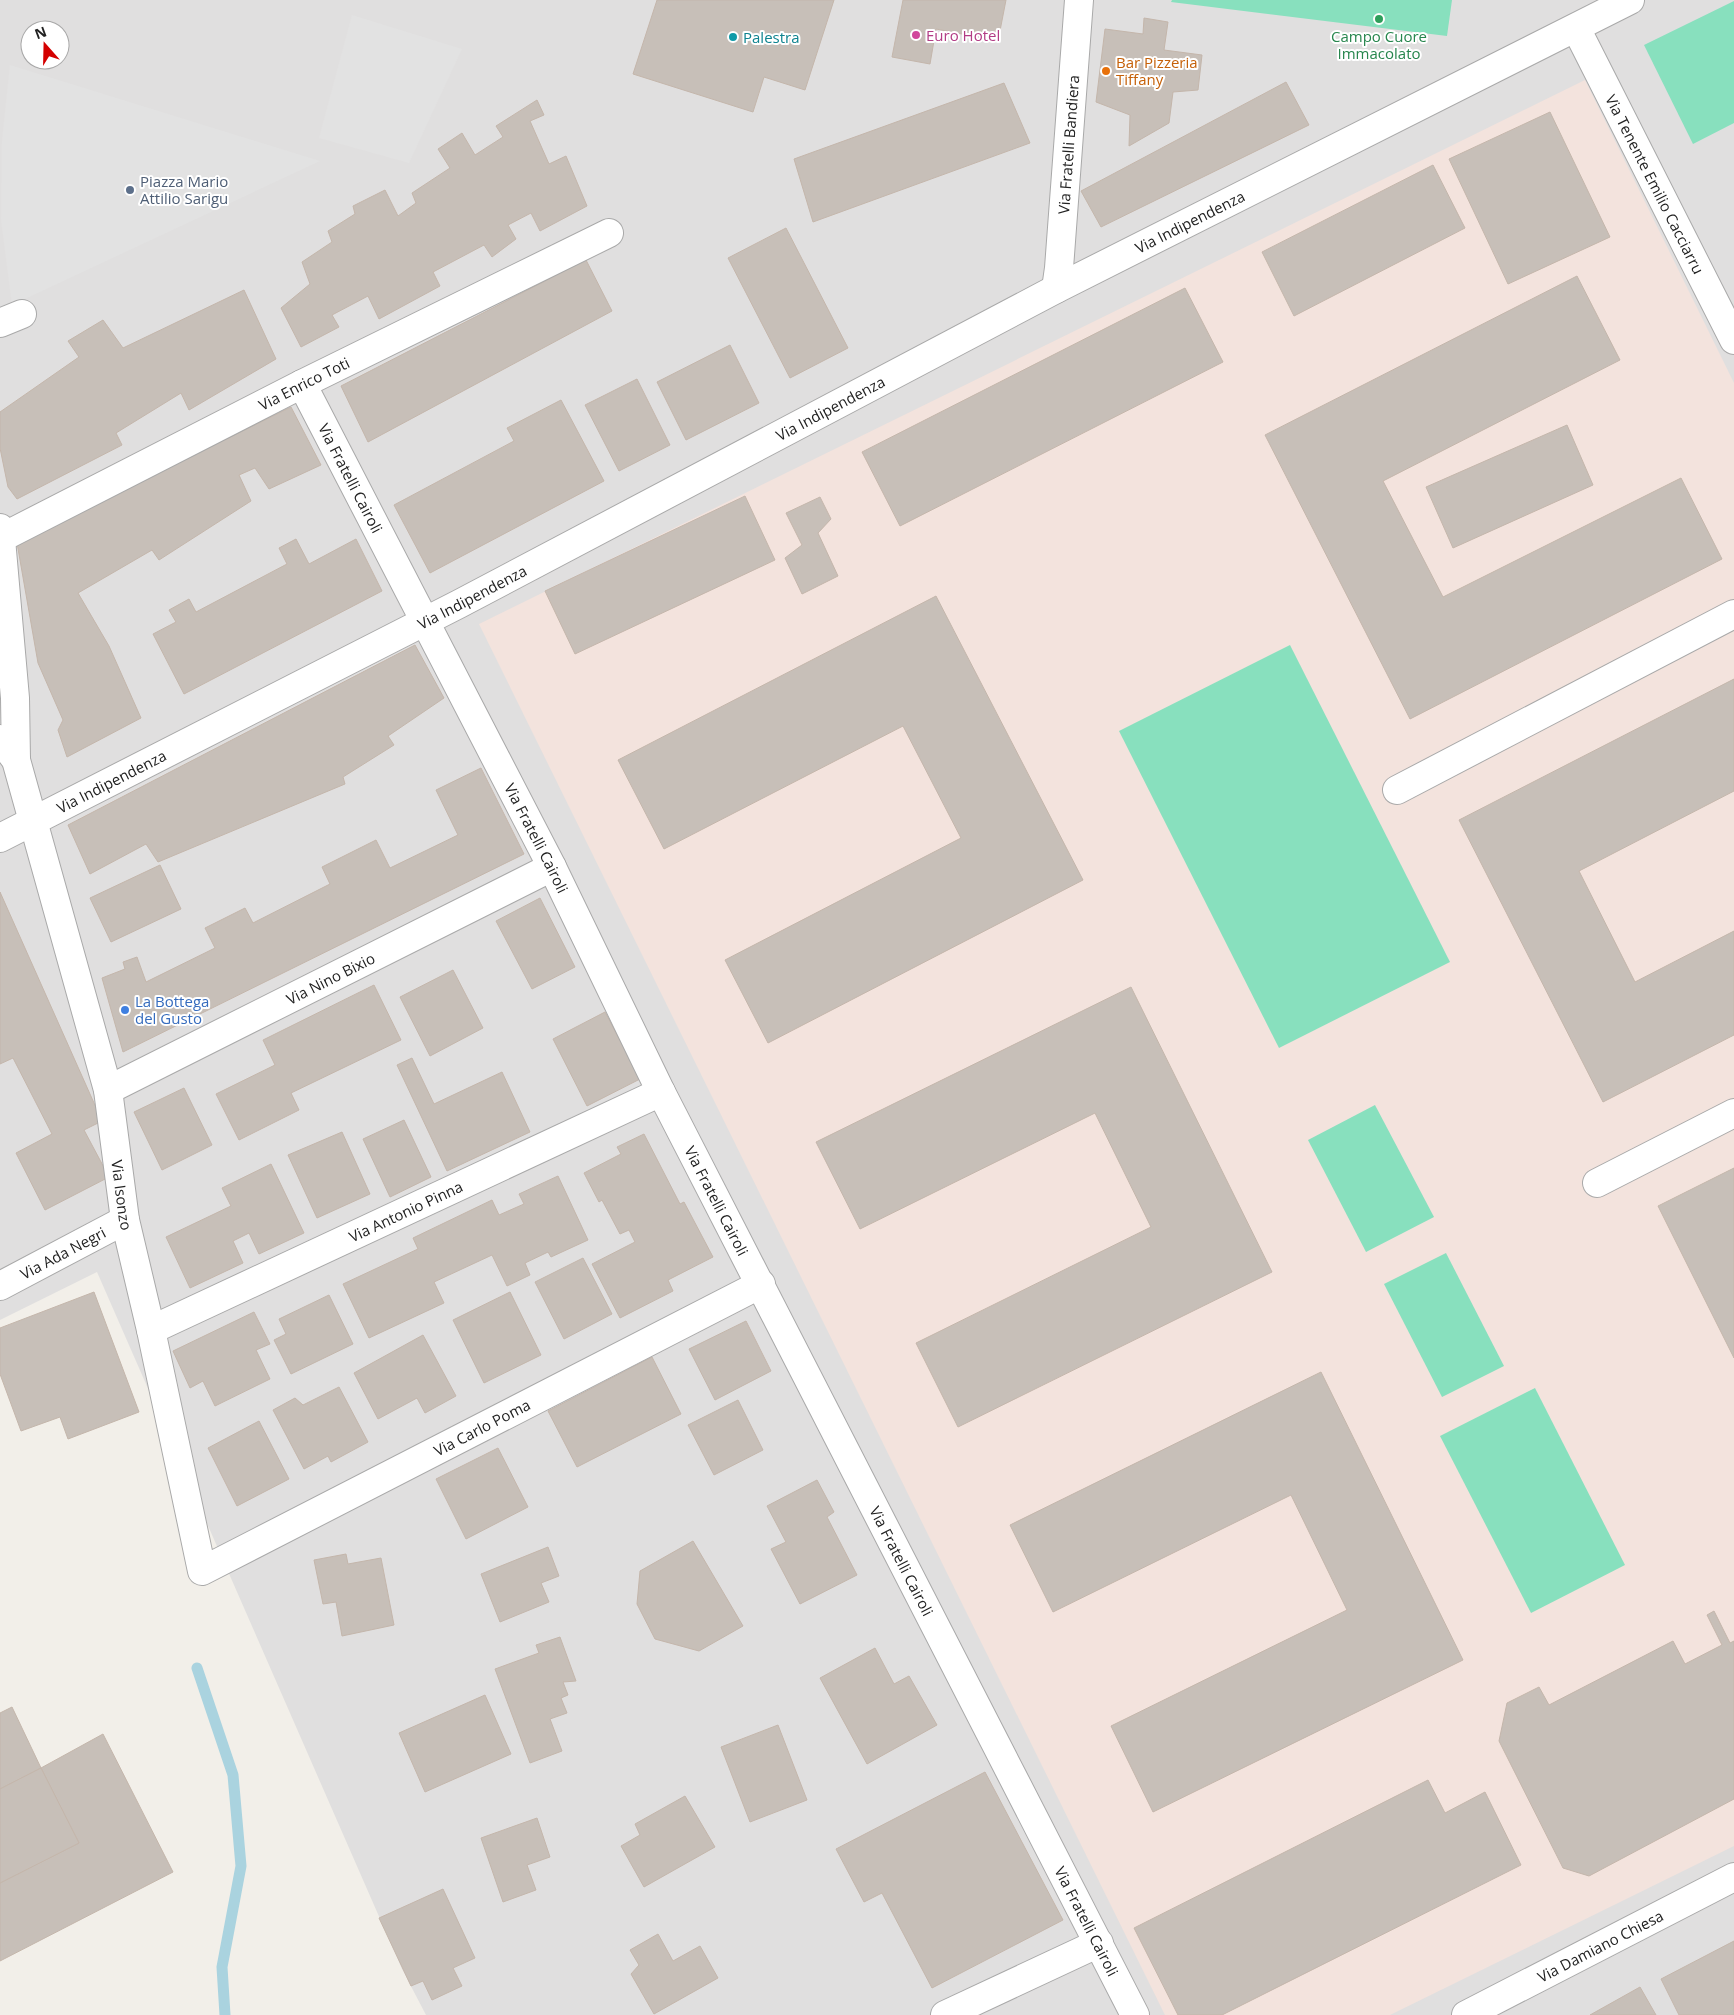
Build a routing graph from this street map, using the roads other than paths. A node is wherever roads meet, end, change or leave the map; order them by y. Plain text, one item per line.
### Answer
1 (1079, 0) edge
2 (1630, 0) edge
3 (1576, 28) junction
4 (609, 233) dead end
5 (1056, 289) junction
6 (1734, 340) edge
7 (302, 384) junction
8 (1, 533) edge
9 (1734, 614) edge
10 (425, 621) junction
11 (0, 739) edge
12 (16, 760) junction
13 (1397, 790) dead end
14 (32, 822) junction
15 (0, 838) edge
16 (552, 867) junction
17 (108, 1090) junction
18 (661, 1092) junction
19 (1734, 1113) edge
20 (1597, 1183) dead end
21 (125, 1220) junction
22 (761, 1284) junction
23 (0, 1286) edge
24 (152, 1330) junction
25 (202, 1571) joint
26 (1734, 1877) edge
27 (1099, 1943) junction
28 (945, 2015) edge
29 (1135, 2015) edge
30 (1466, 2015) edge

1 - 5 street, Via Fratelli Bandiera
2 - 3 street, Via Indipendenza
3 - 5 street, Via Indipendenza
3 - 6 street, Via Tenente Emilio Cacciarru
4 - 7 street, Via Enrico Toti
5 - 10 street, Via Indipendenza
7 - 8 street, Via Enrico Toti
7 - 10 street, Via Fratelli Cairoli
8 - 12 street
9 - 13 street
10 - 14 street, Via Indipendenza
10 - 16 street, Via Fratelli Cairoli
11 - 12 street
12 - 14 street, Via Isonzo
14 - 15 street, Via Indipendenza
14 - 17 street, Via Isonzo
16 - 17 street, Via Nino Bixio
16 - 18 street, Via Fratelli Cairoli
17 - 21 street, Via Isonzo
18 - 22 street, Via Fratelli Cairoli
18 - 24 street, Via Antonio Pinna
19 - 20 street
21 - 23 street, Via Ada Negri
21 - 24 street, Via Isonzo
22 - 25 street, Via Carlo Poma
22 - 27 street, Via Fratelli Cairoli
24 - 25 street, Via Isonzo
26 - 30 street, Via Damiano Chiesa
27 - 28 street
27 - 29 street, Via Fratelli Cairoli

